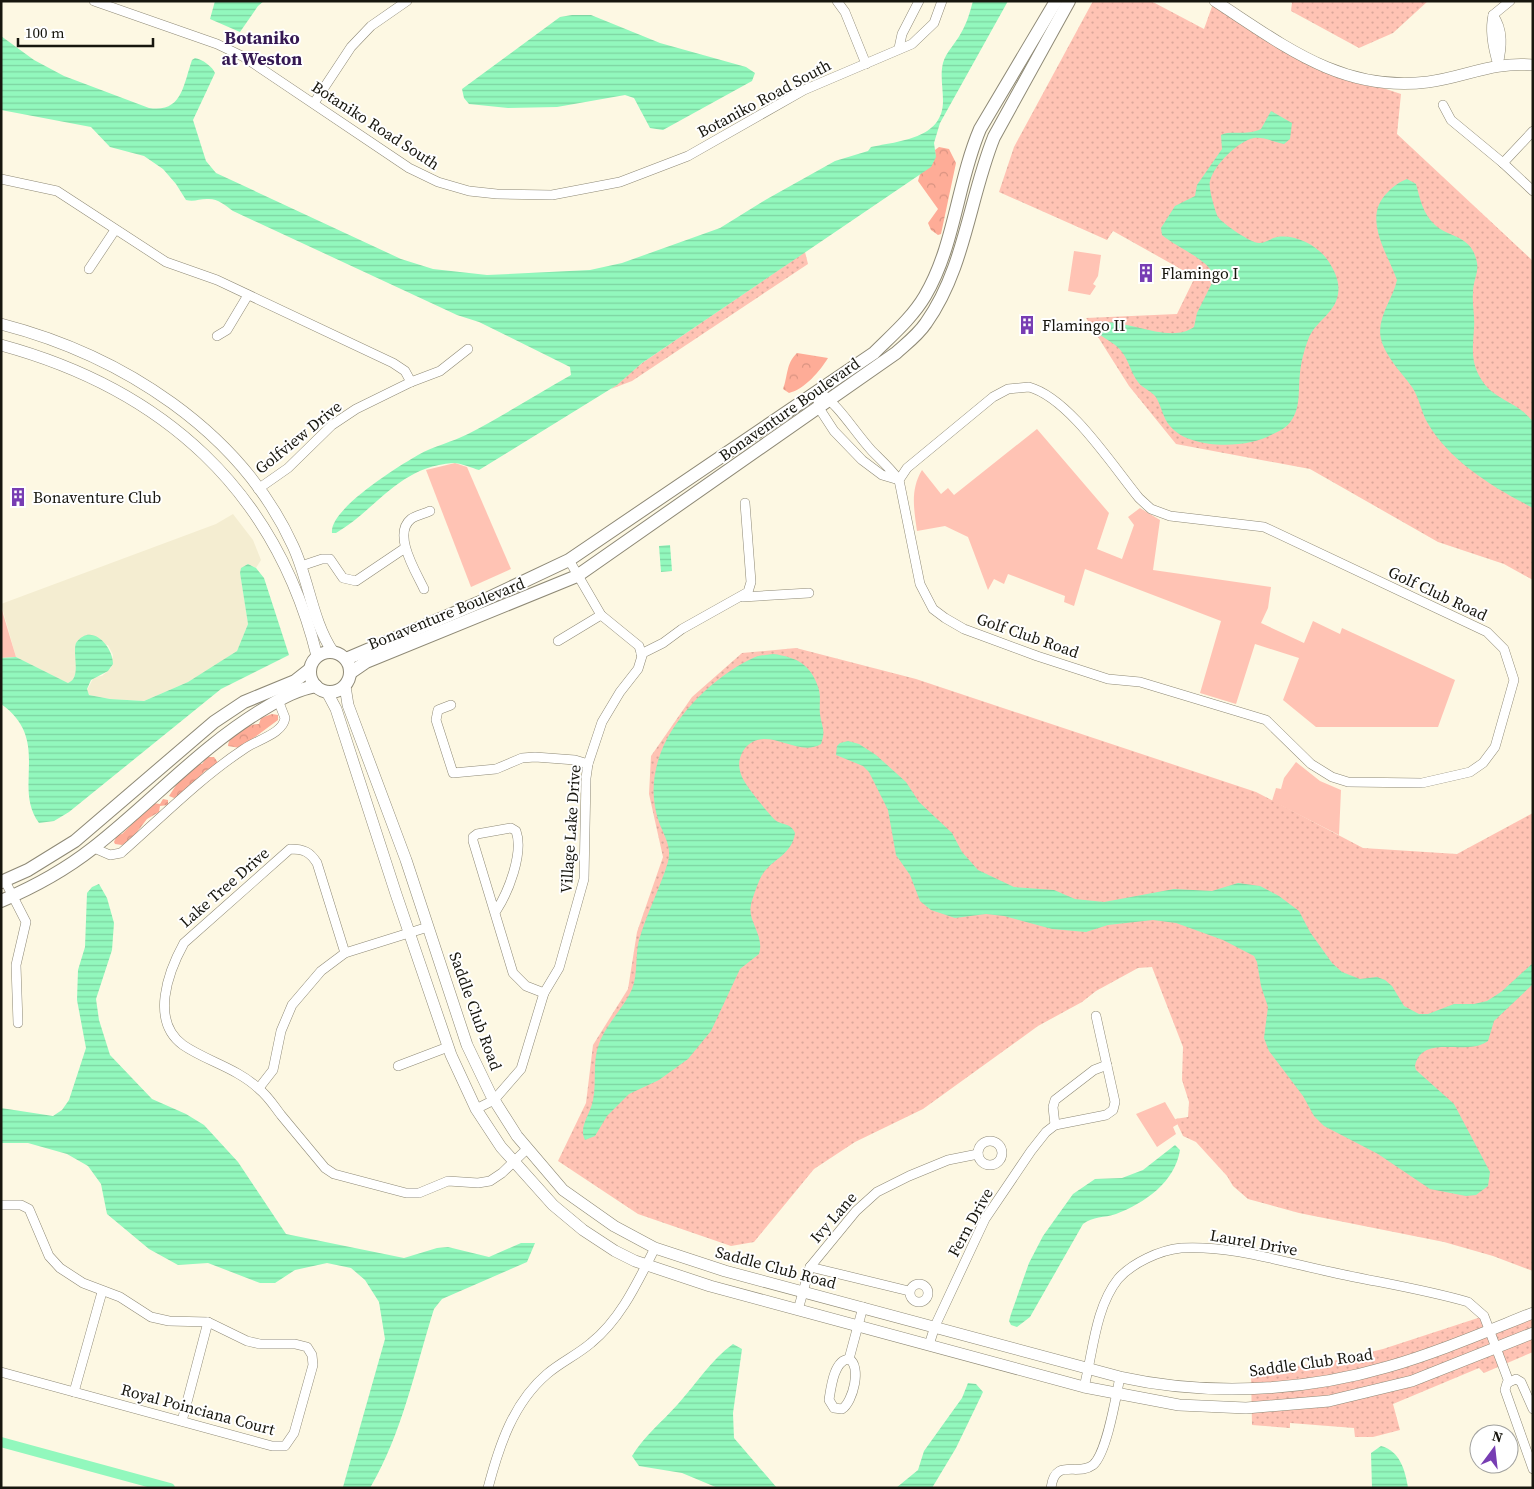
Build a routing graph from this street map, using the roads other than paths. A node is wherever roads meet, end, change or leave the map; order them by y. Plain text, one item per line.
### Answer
1 (94, 1) edge
2 (407, 1) edge
3 (837, 1) edge
4 (919, 1) edge
5 (942, 1) edge
6 (1056, 1) edge
7 (1069, 1) edge
8 (1215, 1) edge
9 (1510, 1) edge
10 (899, 48) junction
11 (866, 64) junction
12 (1498, 65) junction
13 (1533, 65) edge
14 (314, 102) junction
15 (1443, 105) dead end
16 (1533, 131) edge
17 (1503, 163) junction
18 (1, 179) edge
19 (1533, 191) edge
20 (115, 230) junction
21 (89, 269) dead end
22 (248, 295) junction
23 (1, 324) edge
24 (216, 336) dead end
25 (1, 345) edge
26 (468, 349) dead end
27 (411, 382) junction
28 (816, 390) junction
29 (832, 400) junction
30 (819, 408) junction
31 (872, 451) junction
32 (862, 460) junction
33 (899, 480) junction
34 (258, 489) junction
35 (246, 502) junction
36 (745, 503) dead end
37 (430, 511) dead end
38 (405, 548) junction
39 (569, 560) junction
40 (301, 566) junction
41 (577, 576) junction
42 (424, 589) dead end
43 (809, 593) dead end
44 (742, 597) junction
45 (601, 615) junction
46 (558, 641) dead end
47 (333, 652) junction
48 (641, 654) junction
49 (317, 656) junction
50 (346, 659) junction
51 (309, 670) junction
52 (350, 673) junction
53 (345, 686) junction
54 (322, 689) junction
55 (278, 700) junction
56 (451, 705) dead end
57 (588, 764) junction
58 (94, 848) junction
59 (3, 882) edge
60 (14, 896) junction
61 (1, 901) edge
62 (496, 911) junction
63 (428, 927) junction
64 (409, 933) junction
65 (345, 953) junction
66 (544, 993) junction
67 (1096, 1016) dead end
68 (18, 1023) dead end
69 (448, 1046) junction
70 (1107, 1065) junction
71 (398, 1066) dead end
72 (259, 1088) junction
73 (494, 1100) junction
74 (476, 1109) junction
75 (1055, 1125) junction
76 (528, 1148) junction
77 (978, 1154) dead end
78 (514, 1162) junction
79 (1, 1205) edge
80 (655, 1248) junction
81 (646, 1265) junction
82 (810, 1267) junction
83 (802, 1291) junction
84 (910, 1291) dead end
85 (102, 1292) junction
86 (863, 1307) junction
87 (798, 1310) junction
88 (1533, 1313) edge
89 (208, 1322) junction
90 (858, 1326) junction
91 (934, 1326) junction
92 (1490, 1330) junction
93 (1533, 1333) edge
94 (929, 1345) junction
95 (1496, 1347) junction
96 (849, 1358) junction
97 (1089, 1368) junction
98 (1, 1372) edge
99 (1120, 1377) junction
100 (1509, 1382) junction
101 (1084, 1387) junction
102 (74, 1392) junction
103 (1116, 1395) junction
104 (1533, 1409) edge
105 (182, 1421) junction
106 (1533, 1469) edge
107 (488, 1488) edge
108 (1051, 1488) edge

1 - 14 street, Botaniko Road South
2 - 14 street
3 - 11 street
4 - 10 street
5 - 10 street, Botaniko Road South
6 - 28 main road, Bonaventure Boulevard
7 - 29 main road, Bonaventure Boulevard
8 - 12 street
9 - 12 street
10 - 11 street, Botaniko Road South
11 - 14 street, Botaniko Road South
12 - 13 street
15 - 17 street
16 - 17 street
17 - 19 street
18 - 20 street
20 - 21 street
20 - 22 street
22 - 24 street
22 - 27 street
23 - 34 street
25 - 35 street
26 - 27 street, Golfview Drive
27 - 34 street, Golfview Drive
28 - 29 street, Golf Club Road
28 - 30 street
28 - 39 main road, Bonaventure Boulevard
29 - 30 main road, Bonaventure Boulevard
29 - 31 street, Golf Club Road
30 - 32 street
30 - 41 main road, Bonaventure Boulevard
31 - 32 street
31 - 33 street, Golf Club Road
32 - 33 street
33 - 33 street, Golf Club Road
34 - 35 street
34 - 40 street
35 - 49 street
36 - 44 street
37 - 38 street
38 - 40 street
38 - 42 street
39 - 41 street
39 - 50 main road, Bonaventure Boulevard
40 - 47 street
41 - 45 street
41 - 52 main road, Bonaventure Boulevard
43 - 44 street
44 - 48 street
45 - 46 street
45 - 48 street
47 - 49 main road
47 - 50 main road
48 - 57 street, Village Lake Drive
49 - 51 main road
50 - 52 main road
51 - 54 main road
51 - 59 main road
52 - 53 main road
53 - 54 main road
53 - 63 street, Saddle Club Road
54 - 55 main road
54 - 64 street
55 - 58 main road
55 - 58 street
56 - 57 street
57 - 66 street, Village Lake Drive
58 - 60 main road
59 - 60 street
60 - 61 main road
60 - 68 street
62 - 62 street
62 - 66 street
63 - 64 street
63 - 73 street, Saddle Club Road
64 - 65 street
64 - 69 street
65 - 72 street
65 - 72 street, Lake Tree Drive
66 - 73 street, Village Lake Drive
67 - 70 street
69 - 71 street
69 - 74 street
70 - 75 street
70 - 75 street
72 - 78 street, Lake Tree Drive
73 - 74 street, Village Lake Drive
73 - 76 street, Saddle Club Road
74 - 78 street
75 - 91 street, Fern Drive
76 - 78 street, Lake Tree Drive
76 - 80 street, Saddle Club Road
77 - 82 street, Ivy Lane
78 - 81 street
79 - 85 street
80 - 81 street
80 - 83 street, Saddle Club Road
81 - 87 street
81 - 107 street
82 - 83 street, Ivy Lane
82 - 84 street
83 - 86 street, Saddle Club Road
83 - 87 street, Ivy Lane
85 - 89 street
85 - 102 street
86 - 90 street
86 - 91 street, Saddle Club Road
87 - 90 street
88 - 92 street, Saddle Club Road
89 - 105 street
89 - 105 street, Royal Poinciana Court
90 - 94 street
90 - 96 street
91 - 94 street, Fern Drive
91 - 97 street, Saddle Club Road
92 - 95 street, Laurel Drive
92 - 97 street, Laurel Drive
92 - 99 street, Saddle Club Road
93 - 95 street
94 - 101 street
95 - 100 street, Laurel Drive
95 - 103 street
96 - 96 street
97 - 99 street, Saddle Club Road
97 - 101 street, Laurel Drive
98 - 102 street, Royal Poinciana Court
99 - 103 street
100 - 104 street
100 - 106 street, Laurel Drive
101 - 103 street
102 - 105 street, Royal Poinciana Court
103 - 108 street

